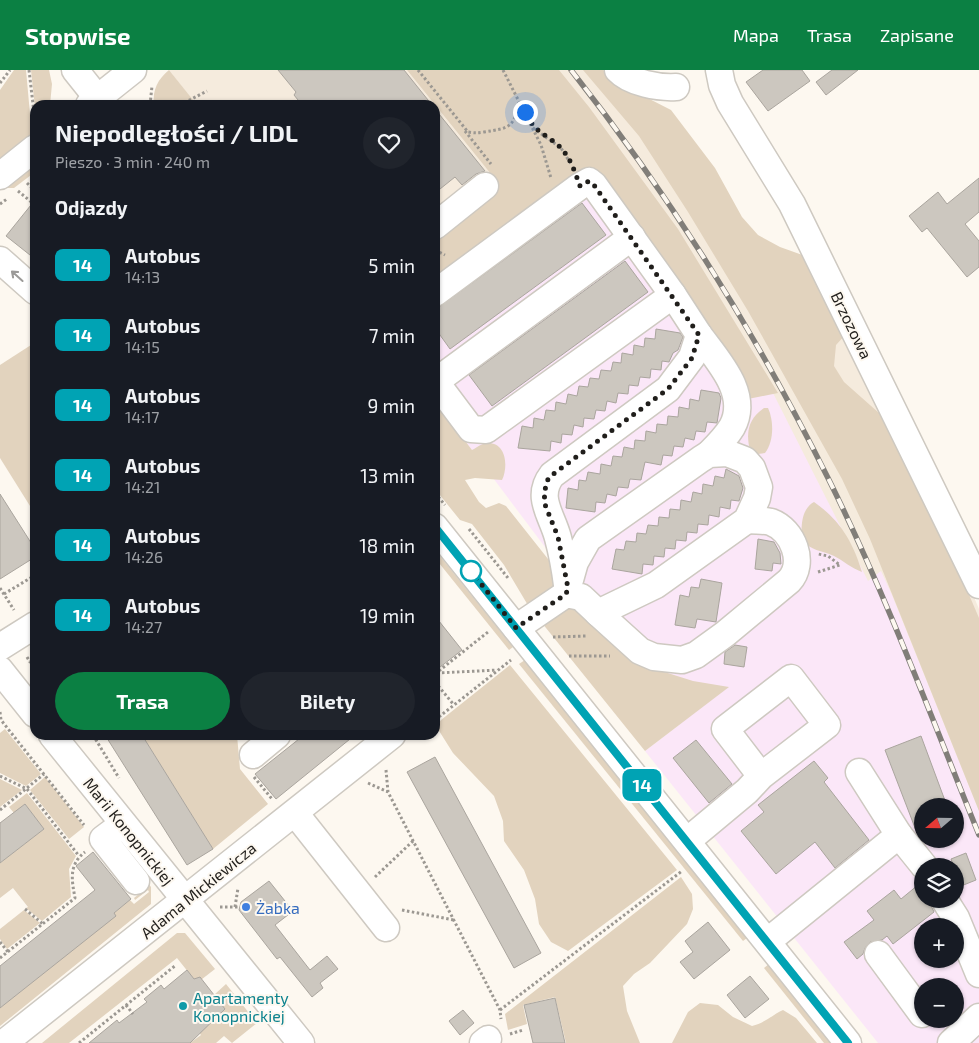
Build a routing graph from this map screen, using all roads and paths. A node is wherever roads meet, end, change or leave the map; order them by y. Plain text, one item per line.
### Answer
1 (10, 70) edge
2 (29, 70) edge
3 (75, 70) edge
4 (418, 70) edge
5 (503, 70) edge
6 (618, 70) edge
7 (719, 70) edge
8 (144, 74) edge
9 (0, 83) edge
10 (676, 87) dead end
11 (207, 91) dead end
12 (33, 100) edge
13 (94, 100) edge
14 (101, 100) edge
15 (150, 100) edge
16 (190, 100) edge
17 (518, 102) junction
18 (533, 128) junction
19 (30, 152) edge
20 (0, 176) edge
21 (485, 186) dead end
22 (580, 186) junction
23 (23, 195) dead end
24 (30, 201) edge
25 (554, 205) junction
26 (440, 222) edge
27 (632, 237) junction
28 (0, 260) edge
29 (30, 286) edge
30 (440, 289) edge
31 (673, 295) junction
32 (699, 335) junction
33 (440, 377) edge
34 (440, 388) edge
35 (732, 427) junction
36 (709, 454) junction
37 (740, 457) junction
38 (759, 521) junction
39 (440, 532) edge
40 (30, 578) edge
41 (979, 584) edge
42 (567, 591) junction
43 (4, 594) dead end
44 (598, 612) junction
45 (30, 628) edge
46 (488, 632) dead end
47 (523, 636) junction
48 (0, 647) edge
49 (640, 651) junction
50 (564, 655) dead end
51 (0, 670) edge
52 (498, 670) junction
53 (440, 671) edge
54 (440, 674) edge
55 (440, 688) edge
56 (454, 705) junction
57 (30, 708) edge
58 (440, 716) edge
59 (56, 740) edge
60 (270, 740) edge
61 (386, 740) edge
62 (253, 755) dead end
63 (386, 768) dead end
64 (859, 772) dead end
65 (44, 774) dead end
66 (0, 776) edge
67 (761, 776) dead end
68 (360, 780) dead end
69 (27, 789) junction
70 (388, 792) junction
71 (0, 810) edge
72 (295, 813) junction
73 (123, 824) junction
74 (899, 836) junction
75 (414, 840) junction
76 (687, 841) junction
77 (917, 858) edge
78 (682, 871) dead end
79 (136, 881) dead end
80 (239, 884) dead end
81 (185, 901) junction
82 (211, 906) dead end
83 (950, 908) edge
84 (25, 909) dead end
85 (371, 910) junction
86 (454, 920) junction
87 (43, 924) junction
88 (0, 942) edge
89 (768, 942) junction
90 (8, 952) junction
91 (878, 954) dead end
92 (0, 958) edge
93 (176, 965) dead end
94 (979, 974) edge
95 (914, 1003) edge
96 (126, 1005) junction
97 (500, 1010) junction
98 (133, 1014) dead end
99 (979, 1017) edge
100 (933, 1028) edge
101 (523, 1030) dead end
102 (494, 1036) edge
103 (4, 1043) edge
104 (79, 1043) edge
105 (301, 1043) edge
106 (848, 1043) edge
107 (944, 1043) edge
108 (951, 1043) edge

1 - 9 path
2 - 12 path
3 - 13 street
4 - 17 path
5 - 17 path
6 - 10 street
7 - 41 street, Brzozowa
8 - 14 street
8 - 15 path
11 - 16 path
17 - 18 path
18 - 22 path
18 - 25 path
19 - 20 street
21 - 26 street
22 - 25 street
22 - 27 street
23 - 24 path
25 - 30 street
27 - 31 street
27 - 33 street
29 -> 28 street
31 - 32 street
31 - 34 street
32 - 35 street
32 - 42 street
35 - 36 street
35 - 37 street
36 - 37 street
36 - 42 street
37 - 38 street
38 - 44 street
38 - 49 street
39 - 47 street
40 - 43 path
42 - 44 street
42 - 47 street
44 - 49 street
45 - 48 street
46 - 53 path
47 - 52 path
47 - 76 street
49 - 50 path
51 - 57 street
52 - 54 path
52 - 56 path
55 - 56 path
56 - 58 path
59 - 73 street, Marii Konopnickiej
60 - 62 street
61 - 72 street, Adama Mickiewicza
63 - 70 path
64 - 74 street
65 - 69 path
66 - 69 path
67 - 76 street
68 - 70 path
69 - 71 path
69 - 87 path
70 - 75 path
72 - 81 street, Adama Mickiewicza
72 - 85 street
73 - 79 street
73 - 81 street, Marii Konopnickiej
74 - 77 street
74 - 89 street
75 - 85 path
75 - 86 path
76 - 89 street
78 - 97 path
80 - 82 path
81 - 103 street, Adama Mickiewicza
81 - 105 street, Marii Konopnickiej
83 - 94 street
84 - 87 path
85 - 86 path
86 - 97 path
87 - 90 path
88 - 90 path
89 - 106 street
90 - 92 path
91 - 95 street
93 - 96 path
96 - 98 path
96 - 104 path
97 - 102 path
99 - 108 street
100 - 107 street
101 - 102 path

